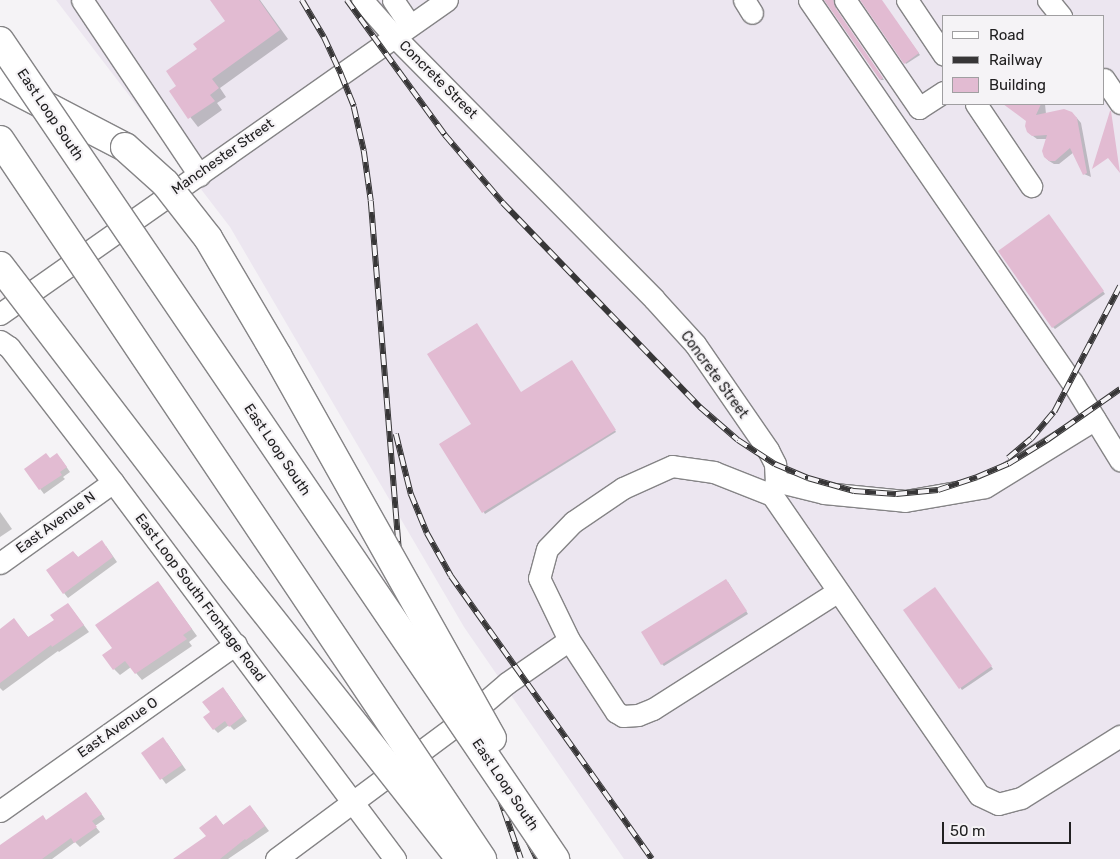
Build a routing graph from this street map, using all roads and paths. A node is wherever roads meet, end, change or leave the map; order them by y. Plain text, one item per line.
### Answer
1 (82, 0) edge
2 (362, 0) edge
3 (393, 0) edge
4 (447, 0) edge
5 (809, 0) edge
6 (845, 0) edge
7 (907, 0) edge
8 (1048, 0) edge
9 (1060, 15) edge
10 (402, 31) junction
11 (0, 41) edge
12 (942, 52) edge
13 (1105, 80) edge
14 (0, 82) edge
15 (942, 93) edge
16 (1120, 103) edge
17 (977, 105) edge
18 (0, 140) edge
19 (199, 175) junction
20 (1031, 186) dead end
21 (0, 266) edge
22 (0, 314) edge
23 (0, 341) edge
24 (1095, 419) junction
25 (1120, 460) edge
26 (113, 482) junction
27 (774, 488) junction
28 (0, 563) edge
29 (838, 591) junction
30 (569, 640) junction
31 (236, 644) junction
32 (1120, 736) edge
33 (354, 803) junction
34 (0, 811) edge
35 (276, 859) edge
36 (395, 859) edge
37 (461, 859) edge
38 (482, 859) edge
39 (555, 859) edge
40 (560, 859) edge

1 - 19 street
2 - 10 street
3 - 10 street
4 - 10 street, Manchester Street
5 - 24 street
6 - 15 street
7 - 12 street
8 - 9 street
10 - 19 street, Manchester Street
10 - 27 street, Concrete Street
11 - 39 highway, East Loop South, bridge
13 - 16 street
14 - 40 highway, bridge
17 - 20 street
18 - 38 highway, bridge
19 - 22 street, Manchester Street
21 - 37 highway, bridge
23 - 26 street, East Loop South Frontage Road
24 - 25 street
24 - 27 street
26 - 28 street, East Avenue N
26 - 31 street, East Loop South Frontage Road
27 - 29 street
27 - 30 street
29 - 30 street
29 - 32 street
30 - 33 street
31 - 33 street, East Loop South Frontage Road
31 - 34 street, East Avenue O
33 - 35 street
33 - 36 street, East Loop South Frontage Road

